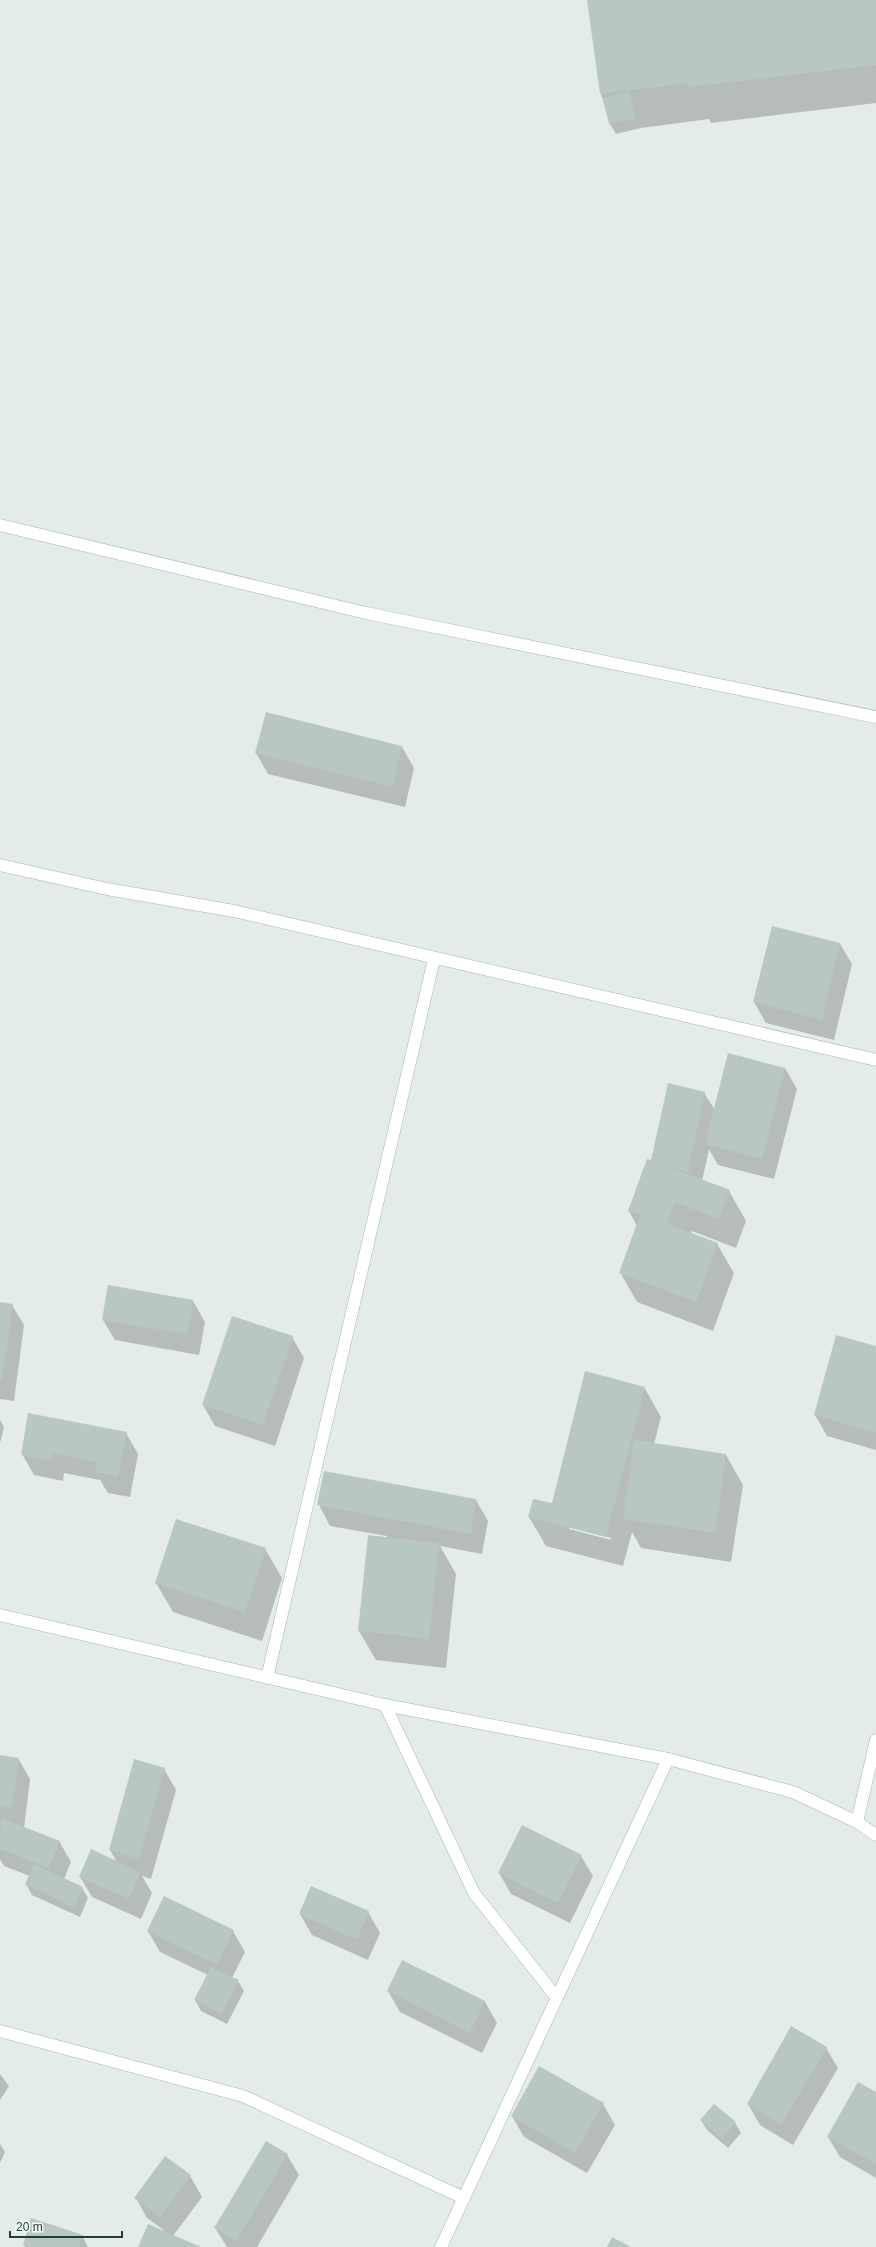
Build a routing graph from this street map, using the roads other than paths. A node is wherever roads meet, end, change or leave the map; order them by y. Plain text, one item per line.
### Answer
1 (0, 526) edge
2 (876, 717) edge
3 (0, 865) edge
4 (434, 959) junction
5 (876, 1060) edge
6 (0, 1614) edge
7 (268, 1678) junction
8 (385, 1705) junction
9 (876, 1740) edge
10 (668, 1759) junction
11 (857, 1822) junction
12 (876, 1835) edge
13 (557, 1998) junction
14 (0, 2031) edge
15 (464, 2198) junction
16 (441, 2247) edge

1 - 2 street
3 - 4 street
4 - 5 street
4 - 7 street
6 - 7 street
7 - 8 street
8 - 10 street
8 - 13 street
9 - 11 street
10 - 11 street
10 - 13 street
11 - 12 street
13 - 15 street
14 - 15 street
15 - 16 street

